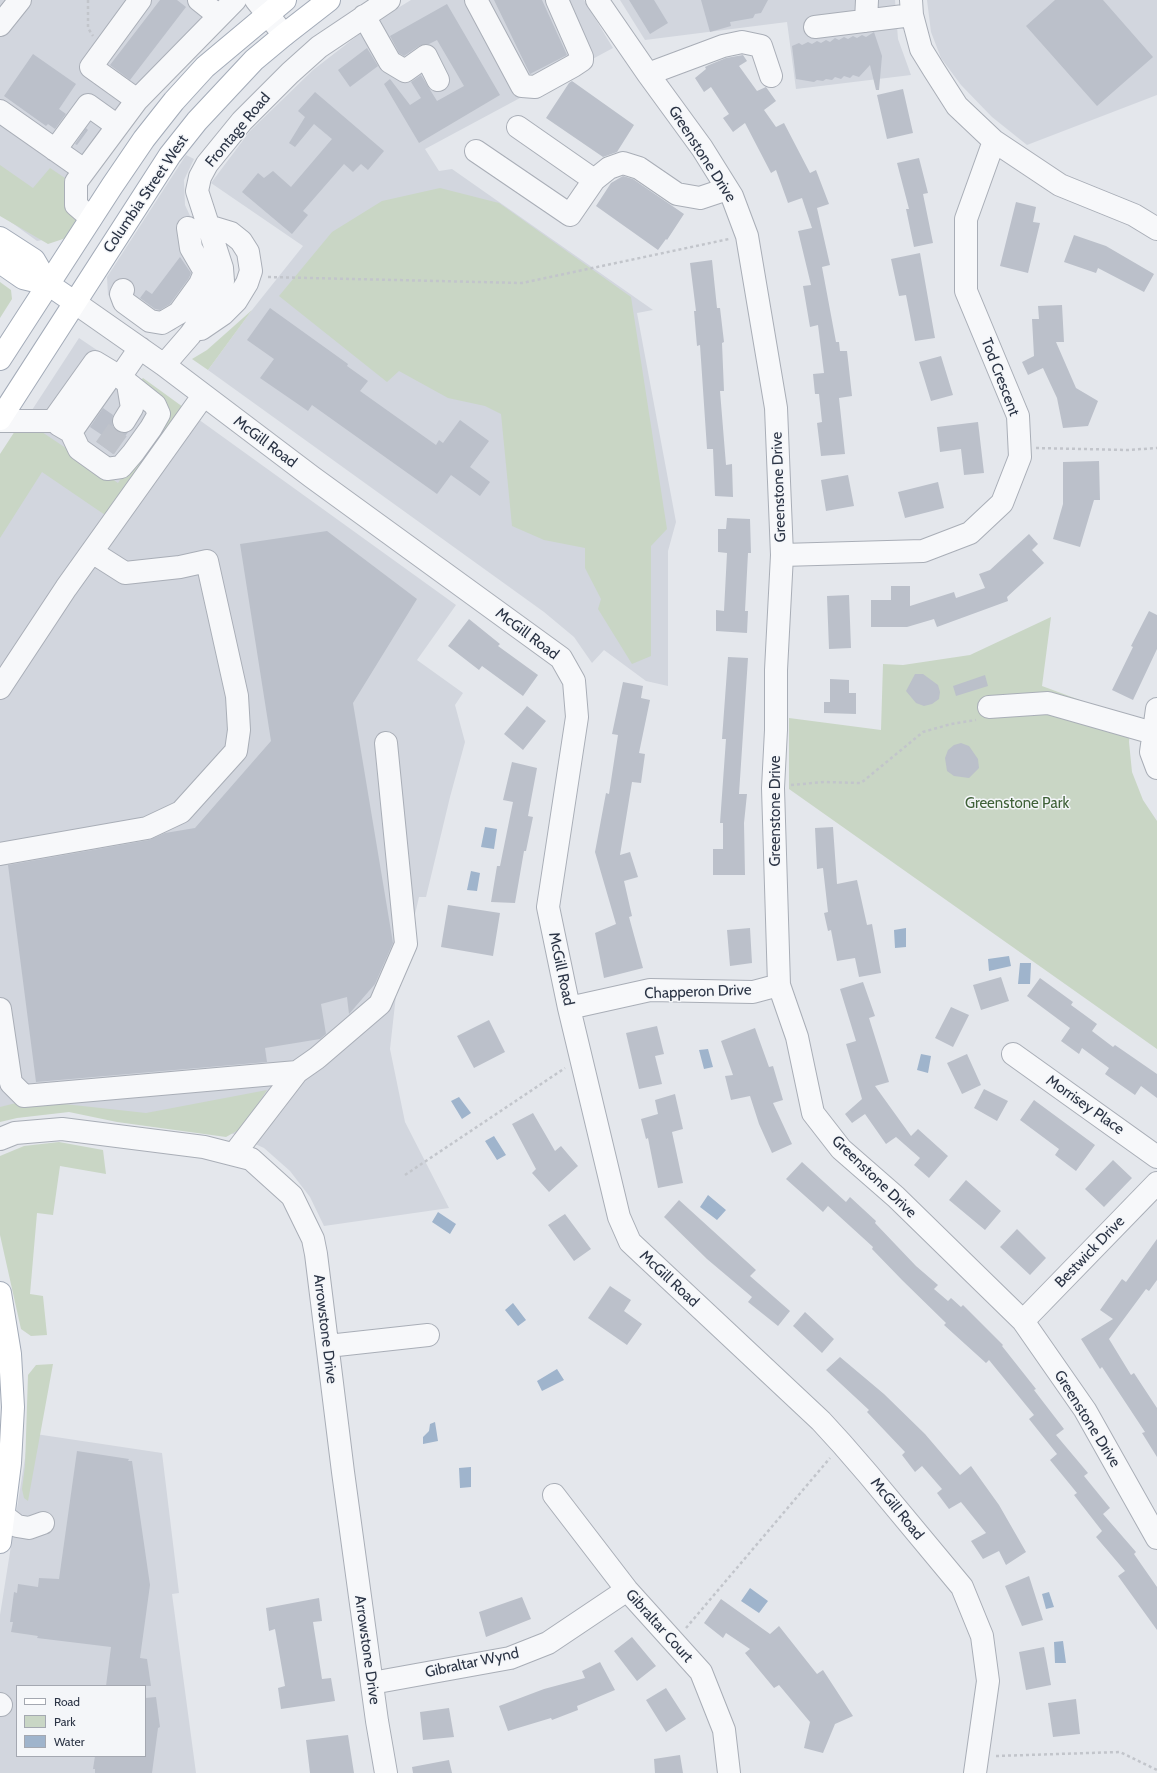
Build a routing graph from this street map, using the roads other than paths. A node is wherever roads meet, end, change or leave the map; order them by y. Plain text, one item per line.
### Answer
1 (20, 0) edge
2 (140, 0) edge
3 (199, 0) edge
4 (236, 0) edge
5 (285, 0) edge
6 (329, 0) edge
7 (389, 0) edge
8 (476, 0) edge
9 (557, 0) edge
10 (597, 0) edge
11 (262, 6) edge
12 (911, 8) edge
13 (866, 10) edge
14 (219, 16) junction
15 (364, 16) junction
16 (0, 25) edge
17 (815, 27) dead end
18 (284, 35) junction
19 (648, 74) junction
20 (771, 76) dead end
21 (438, 80) dead end
22 (137, 100) junction
23 (0, 111) edge
24 (116, 125) junction
25 (518, 127) dead end
26 (994, 141) junction
27 (55, 150) junction
28 (476, 151) dead end
29 (84, 170) junction
30 (594, 180) junction
31 (727, 188) junction
32 (91, 218) junction
33 (198, 227) junction
34 (1157, 229) edge
35 (0, 238) edge
36 (0, 262) edge
37 (48, 284) junction
38 (123, 290) dead end
39 (74, 302) junction
40 (190, 335) junction
41 (140, 348) junction
42 (0, 360) edge
43 (164, 365) junction
44 (120, 378) junction
45 (203, 396) junction
46 (0, 420) edge
47 (124, 421) tunnel mouth
48 (62, 427) junction
49 (92, 552) junction
50 (782, 555) junction
51 (2, 680) edge
52 (988, 707) road end
53 (1157, 711) edge
54 (1153, 733) junction
55 (386, 744) dead end
56 (1157, 768) edge
57 (0, 854) edge
58 (780, 985) junction
59 (569, 1008) junction
60 (0, 1009) edge
61 (1012, 1054) dead end
62 (297, 1072) junction
63 (0, 1139) edge
64 (234, 1154) junction
65 (1157, 1157) edge
66 (1157, 1183) edge
67 (0, 1293) edge
68 (1023, 1321) junction
69 (428, 1335) dead end
70 (328, 1346) junction
71 (554, 1495) dead end
72 (2, 1516) edge
73 (1157, 1538) edge
74 (0, 1542) edge
75 (627, 1590) junction
76 (372, 1683) junction
77 (386, 1773) edge
78 (729, 1773) edge
79 (975, 1773) edge

1 - 16 street
2 - 22 street
3 - 14 street
4 - 14 street
5 - 11 main road, Columbia Street West
6 - 18 main road, Columbia Street West
7 - 15 street, Frontage Road
8 - 9 street
10 - 19 street, Greenstone Drive
11 - 18 street
11 - 32 main road, Columbia Street West
12 - 13 street
12 - 26 street
13 - 17 street
14 - 22 street
15 - 21 street
15 - 33 street, Frontage Road
18 - 39 main road, Columbia Street West
19 - 20 street
19 - 31 street, Greenstone Drive
22 - 24 street
23 - 27 street
24 - 27 street
24 - 29 street
25 - 30 street
26 - 34 street
26 - 50 street, Tod Crescent
27 - 29 street
28 - 30 street
29 - 32 street
30 - 31 street
31 - 50 street, Greenstone Drive
32 - 37 main road, Columbia Street West
33 - 38 street
33 - 40 street, Frontage Road
33 - 40 street
35 - 37 main road, McGill Road
36 - 37 main road, McGill Road
37 - 39 main road, McGill Road
37 - 42 main road, Columbia Street West
39 - 41 street, McGill Road
39 - 46 main road, Columbia Street West
40 - 43 street, Frontage Road
41 - 43 street, McGill Road
41 - 44 street
43 - 45 street, McGill Road
44 - 47 street
44 - 48 street
44 - 48 street
45 - 49 street
45 - 59 street, McGill Road
46 - 48 street
49 - 51 street
49 - 57 street
50 - 58 street, Greenstone Drive
52 - 54 street
53 - 54 street
54 - 56 street
55 - 62 street
58 - 59 street, Chapperon Drive
58 - 68 street, Greenstone Drive
59 - 79 street, McGill Road
60 - 62 street
61 - 65 street, Morrisey Place
62 - 64 street
63 - 64 street, Arrowstone Drive
64 - 70 street, Arrowstone Drive
66 - 68 street, Bestwick Drive
67 - 72 main road
68 - 73 street, Greenstone Drive
69 - 70 street
70 - 76 street, Arrowstone Drive
71 - 75 street, Gibraltar Court
72 - 74 main road
75 - 76 street, Gibraltar Wynd
75 - 78 street, Gibraltar Court
76 - 77 street, Arrowstone Drive

